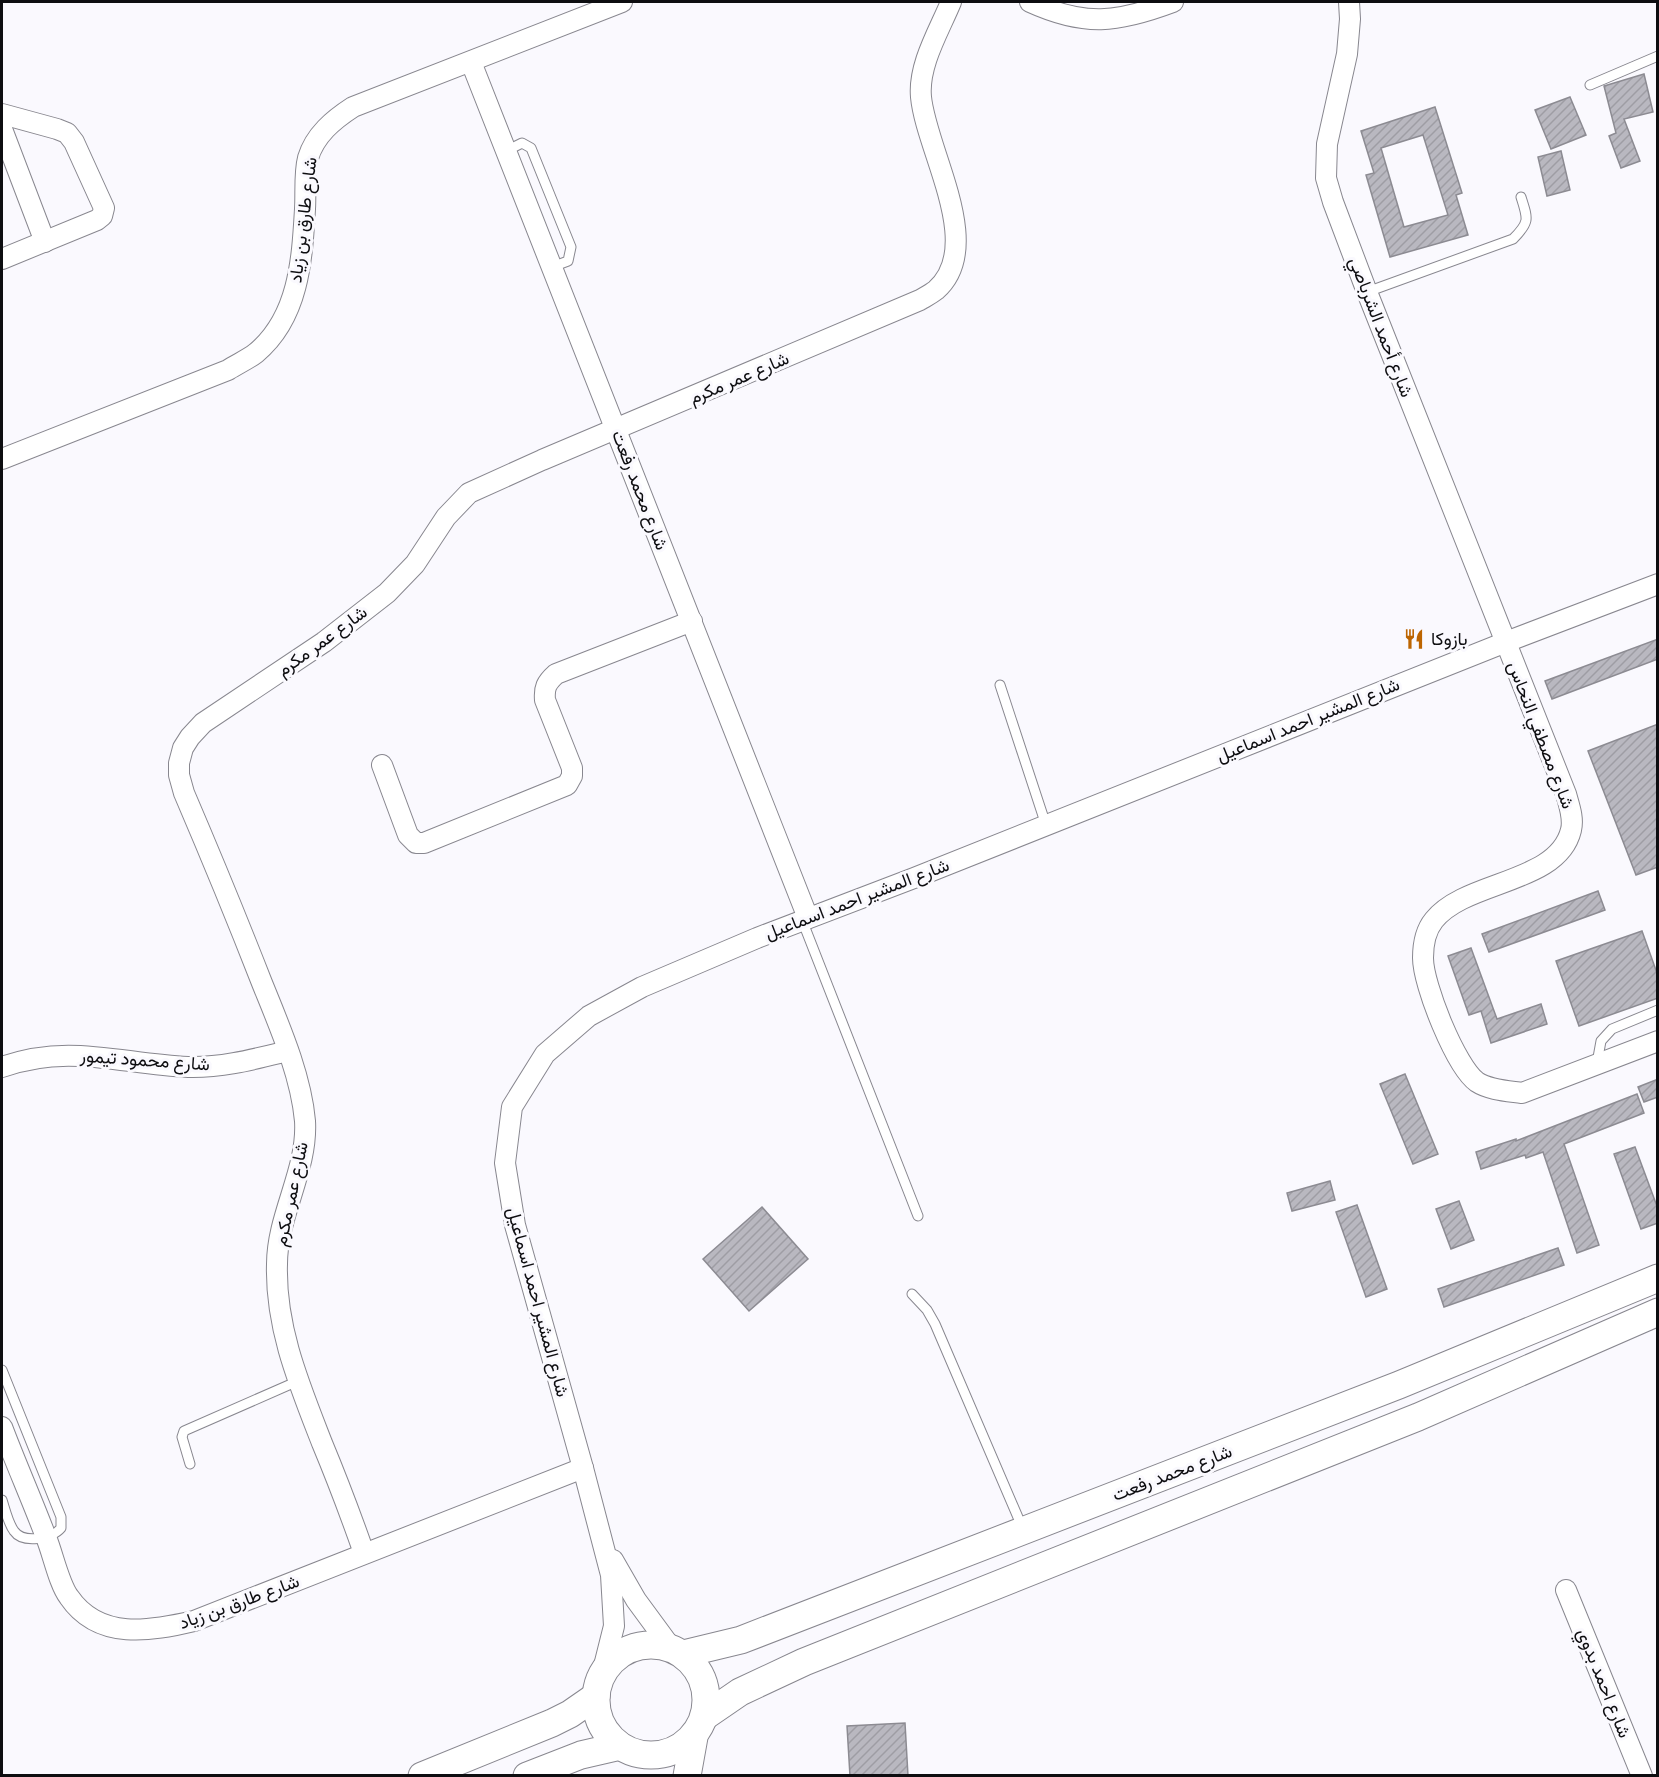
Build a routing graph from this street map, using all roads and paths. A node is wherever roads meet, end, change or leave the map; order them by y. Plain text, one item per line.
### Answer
1 (622, 2) edge
2 (951, 2) edge
3 (1030, 2) edge
4 (1173, 2) edge
5 (1349, 2) edge
6 (1658, 56) edge
7 (471, 62) junction
8 (1590, 85) dead end
9 (2, 114) edge
10 (2, 129) edge
11 (1521, 197) dead end
12 (45, 242) junction
13 (2, 259) edge
14 (1367, 292) junction
15 (617, 430) junction
16 (2, 459) edge
17 (1658, 584) edge
18 (692, 621) junction
19 (1506, 642) junction
20 (1000, 685) dead end
21 (382, 765) dead end
22 (1046, 825) junction
23 (805, 919) junction
24 (1658, 1010) edge
25 (1658, 1041) edge
26 (288, 1052) junction
27 (1597, 1064) junction
28 (2, 1067) edge
29 (918, 1216) dead end
30 (1658, 1278) edge
31 (912, 1294) dead end
32 (1658, 1312) edge
33 (2, 1370) edge
34 (298, 1380) junction
35 (1399, 1384) junction
36 (1372, 1395) junction
37 (1418, 1417) junction
38 (1387, 1430) junction
39 (3, 1435) edge
40 (190, 1464) dead end
41 (583, 1468) junction
42 (2, 1500) edge
43 (1024, 1531) junction
44 (47, 1538) junction
45 (603, 1542) junction
46 (364, 1553) junction
47 (1566, 1590) dead end
48 (678, 1652) junction
49 (599, 1685) junction
50 (699, 1726) junction
51 (624, 1749) junction
52 (422, 1776) edge
53 (527, 1776) edge
54 (642, 1776) edge
55 (687, 1776) edge
56 (1642, 1776) edge

1 - 7 street, شارع طارق بن زياد
2 - 15 street, شارع عمر مكرم
3 - 4 street
5 - 14 street, شارع أحمد الشرباصي
6 - 8 lane
7 - 15 street, شارع محمد رفعت
7 - 16 street, شارع طارق بن زياد
9 - 12 street
10 - 12 street
11 - 14 lane
12 - 13 street
14 - 19 street, شارع أحمد الشرباصي
15 - 18 street, شارع محمد رفعت
15 - 26 street, شارع عمر مكرم
17 - 19 street, شارع المشير احمد اسماعيل
18 - 21 street
18 - 23 street, شارع محمد رفعت
19 - 22 street, شارع المشير احمد اسماعيل
19 - 27 street, شارع مصطفي النحاس
20 - 22 lane
22 - 23 street, شارع المشير احمد اسماعيل
23 - 29 lane
23 - 41 street, شارع المشير احمد اسماعيل
24 - 27 lane
25 - 27 street, شارع مصطفي النحاس
26 - 28 street, شارع محمود تيمور
26 - 34 street, شارع عمر مكرم
30 - 35 street, شارع محمد رفعت
31 - 43 lane
32 - 37 street, شارع محمد رفعت
33 - 44 lane
34 - 40 lane
34 - 46 street, شارع عمر مكرم
35 - 36 street, شارع محمد رفعت
35 - 37 street
36 - 38 street
36 - 43 street, شارع محمد رفعت
37 - 38 street, شارع محمد رفعت
38 - 50 street, شارع محمد رفعت
39 - 44 street, شارع طارق بن زياد
41 - 45 street, شارع المشير احمد اسماعيل
41 - 46 street, شارع طارق بن زياد
42 - 44 lane
43 - 48 street, شارع محمد رفعت
44 - 46 street, شارع طارق بن زياد
45 - 48 street, شارع المشير احمد اسماعيل
45 - 49 street, شارع المشير احمد اسماعيل
47 - 56 street, شارع احمد بدوي
48 - 49 street
48 - 50 street
49 - 51 street
49 - 52 street
50 - 51 street
50 - 55 street
51 - 53 street
51 - 54 street

